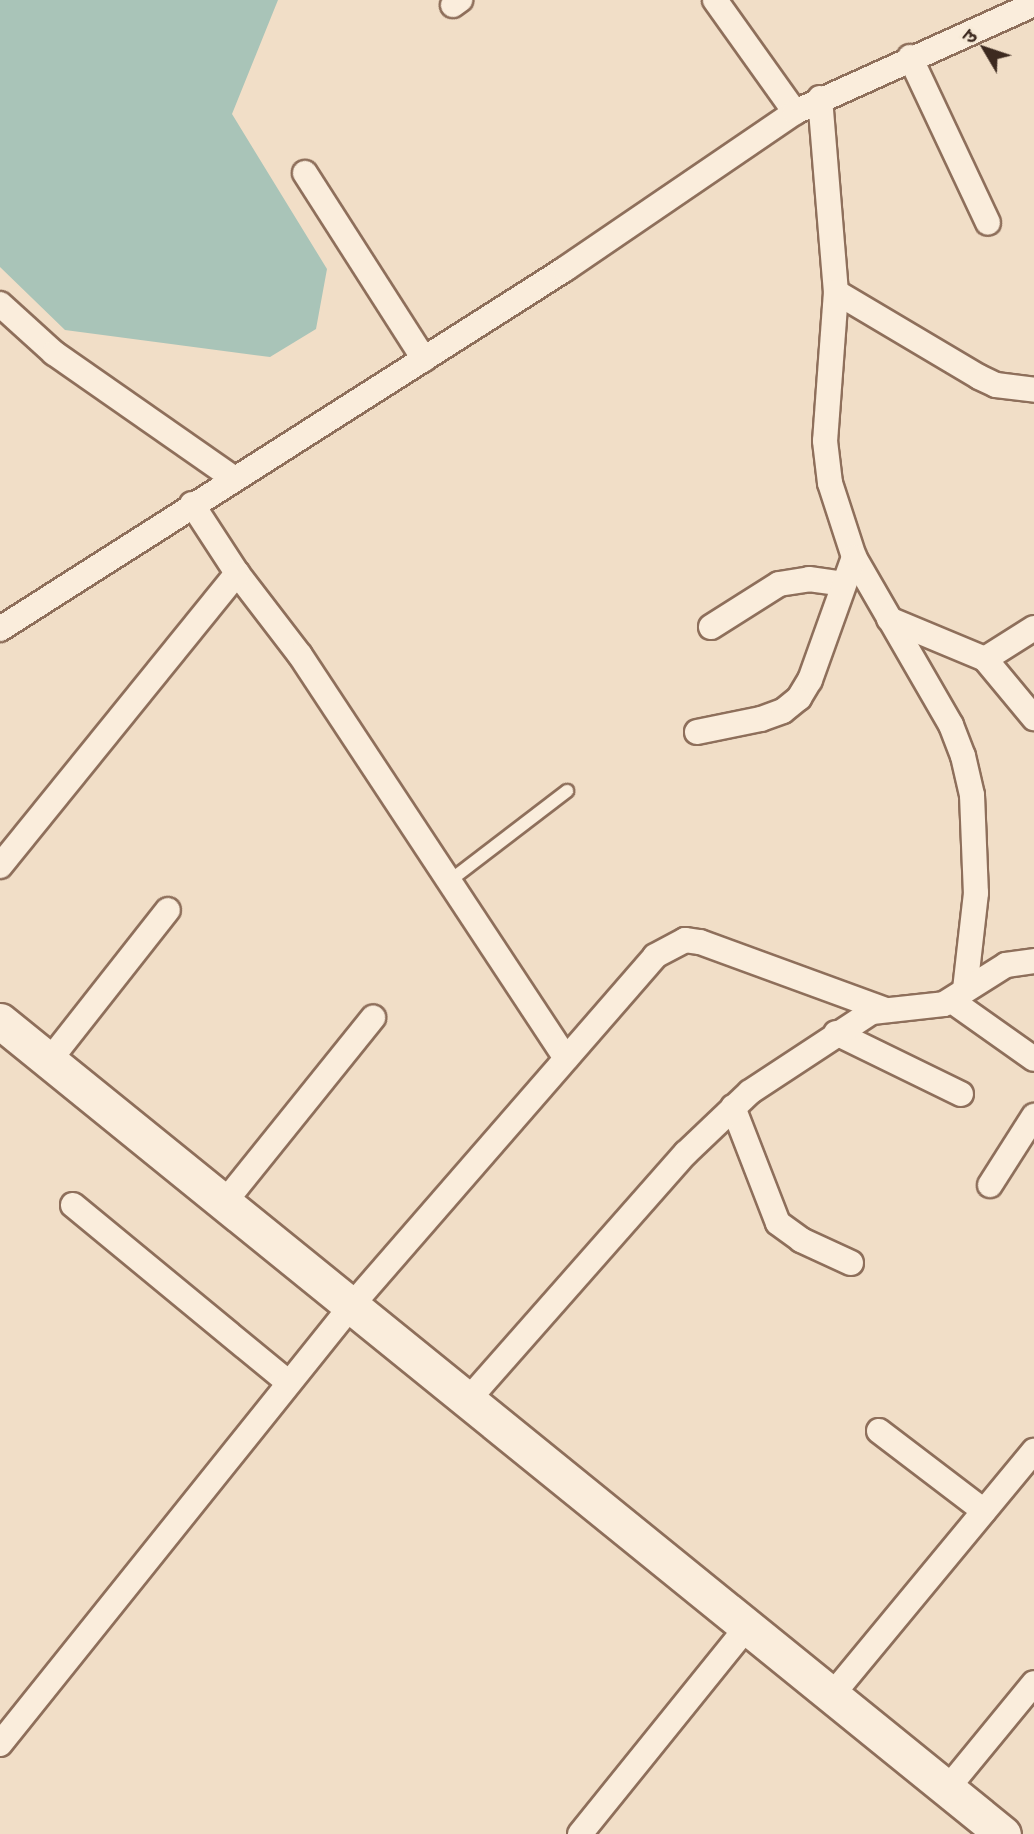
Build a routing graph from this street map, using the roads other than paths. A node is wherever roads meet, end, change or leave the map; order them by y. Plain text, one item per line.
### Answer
1 (715, 0) edge
2 (1026, 10) edge
3 (910, 57) junction
4 (820, 98) junction
5 (795, 112) junction
6 (305, 173) dead end
7 (988, 223) dead end
8 (836, 292) junction
9 (1, 307) edge
10 (424, 359) junction
11 (1034, 390) edge
12 (233, 478) junction
13 (192, 504) junction
14 (854, 557) junction
15 (237, 573) junction
16 (844, 584) junction
17 (889, 619) junction
18 (711, 627) dead end
19 (1034, 628) edge
20 (0, 629) edge
21 (985, 659) junction
22 (1034, 718) edge
23 (697, 732) dead end
24 (567, 791) dead end
25 (0, 866) edge
26 (448, 882) junction
27 (168, 910) dead end
28 (1034, 961) edge
29 (958, 995) junction
30 (883, 1009) junction
31 (373, 1018) dead end
32 (0, 1021) edge
33 (836, 1033) junction
34 (566, 1058) junction
35 (1034, 1059) edge
36 (49, 1061) junction
37 (961, 1094) dead end
38 (733, 1107) junction
39 (1034, 1116) edge
40 (990, 1185) dead end
41 (224, 1203) junction
42 (73, 1205) dead end
43 (851, 1263) dead end
44 (352, 1305) junction
45 (288, 1382) junction
46 (467, 1401) junction
47 (879, 1431) dead end
48 (1034, 1451) edge
49 (984, 1511) junction
50 (747, 1627) junction
51 (1034, 1683) edge
52 (832, 1695) junction
53 (1026, 1708) edge
54 (0, 1744) edge
55 (947, 1789) junction
56 (580, 1834) edge
57 (1003, 1834) edge

1 - 5 street
2 - 3 street
3 - 4 street
3 - 7 street
4 - 5 street
4 - 8 street
5 - 10 street
6 - 10 street
8 - 11 street
8 - 14 street
9 - 12 street
10 - 12 street
12 - 13 street
13 - 15 street
13 - 20 street
14 - 16 street
14 - 17 street
15 - 25 street
15 - 26 street
16 - 18 street
16 - 23 street
17 - 21 street
17 - 29 street
19 - 21 street
21 - 22 street
24 - 26 lane
26 - 34 street
27 - 36 street
28 - 29 street
29 - 30 street
29 - 35 street
30 - 33 street
30 - 34 street
31 - 41 street
32 - 36 street
33 - 37 street
33 - 38 street
34 - 44 street
36 - 41 street
38 - 43 street
38 - 46 street
39 - 40 street
41 - 44 street
42 - 45 street
44 - 45 street
44 - 46 street
45 - 54 street
46 - 50 street
47 - 49 street
48 - 49 street
49 - 52 street
50 - 52 street
50 - 56 street
51 - 53 street
52 - 55 street
53 - 55 street
55 - 57 street

